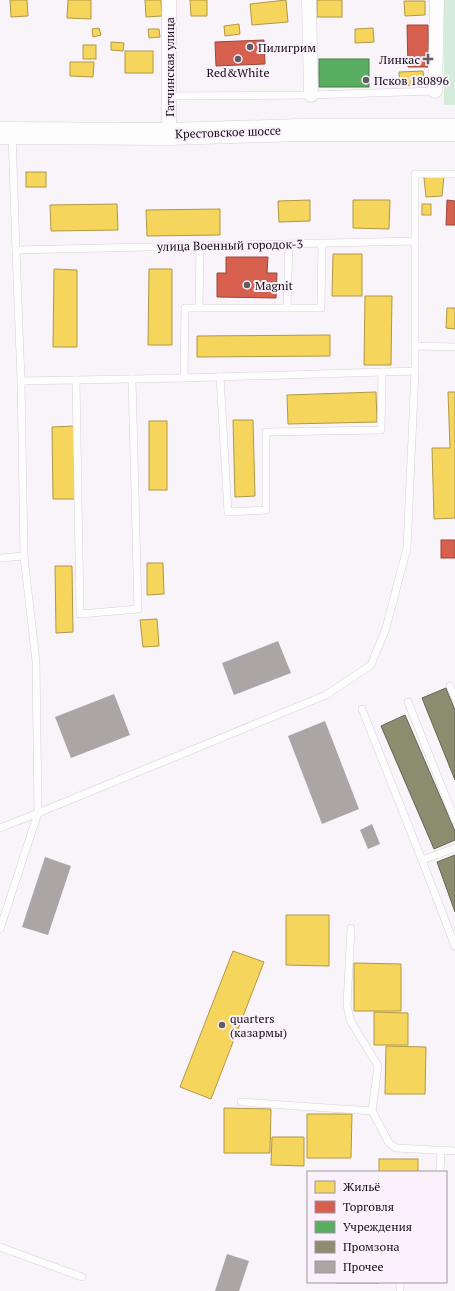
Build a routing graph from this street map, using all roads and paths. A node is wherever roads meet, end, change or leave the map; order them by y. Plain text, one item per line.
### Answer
1 (169, 0) edge
2 (309, 0) edge
3 (437, 0) edge
4 (436, 91) joint
5 (311, 95) junction
6 (169, 96) junction
7 (455, 130) edge
8 (6, 133) edge
9 (168, 134) junction
10 (455, 174) edge
11 (415, 241) junction
12 (322, 243) junction
13 (289, 244) junction
14 (200, 245) junction
15 (16, 250) junction
16 (199, 308) junction
17 (287, 308) junction
18 (415, 346) junction
19 (455, 347) edge
20 (415, 371) junction
21 (382, 372) junction
22 (220, 377) junction
23 (184, 378) junction
24 (132, 379) junction
25 (76, 380) junction
26 (21, 381) junction
27 (24, 556) junction
28 (0, 558) edge
29 (450, 686) dead end
30 (455, 698) edge
31 (408, 702) dead end
32 (362, 709) dead end
33 (38, 813) junction
34 (455, 820) edge
35 (0, 828) edge
36 (455, 848) edge
37 (422, 860) junction
38 (351, 928) dead end
39 (0, 930) edge
40 (455, 946) edge
41 (242, 1102) dead end
42 (372, 1111) junction
43 (441, 1151) junction
44 (455, 1151) edge
45 (440, 1171) edge
46 (0, 1247) edge
47 (82, 1277) dead end

1 - 6 street, Гатчинская улица
2 - 5 street
3 - 4 street
4 - 5 lane
5 - 6 lane
6 - 9 street, Гатчинская улица
7 - 9 main road, Крестовское шоссе
8 - 9 main road, Крестовское шоссе
8 - 15 lane
10 - 11 lane
11 - 12 lane, улица Военный городок-3
11 - 18 lane
12 - 13 lane, улица Военный городок-3
12 - 17 lane
13 - 14 lane, улица Военный городок-3
13 - 17 lane
14 - 15 lane, улица Военный городок-3
14 - 16 lane
15 - 26 lane
16 - 17 lane
16 - 23 lane
18 - 19 lane
18 - 20 lane
20 - 21 lane
20 - 33 lane
21 - 22 lane
21 - 22 lane
22 - 23 lane
23 - 24 lane
24 - 25 lane
24 - 25 lane
25 - 26 lane
26 - 27 lane
27 - 28 lane
27 - 33 lane
29 - 30 lane
31 - 34 lane
32 - 37 lane
33 - 35 lane
33 - 39 lane
36 - 37 lane
37 - 40 lane
38 - 42 lane
41 - 42 lane
42 - 43 lane
43 - 44 lane
43 - 45 lane
46 - 47 lane

